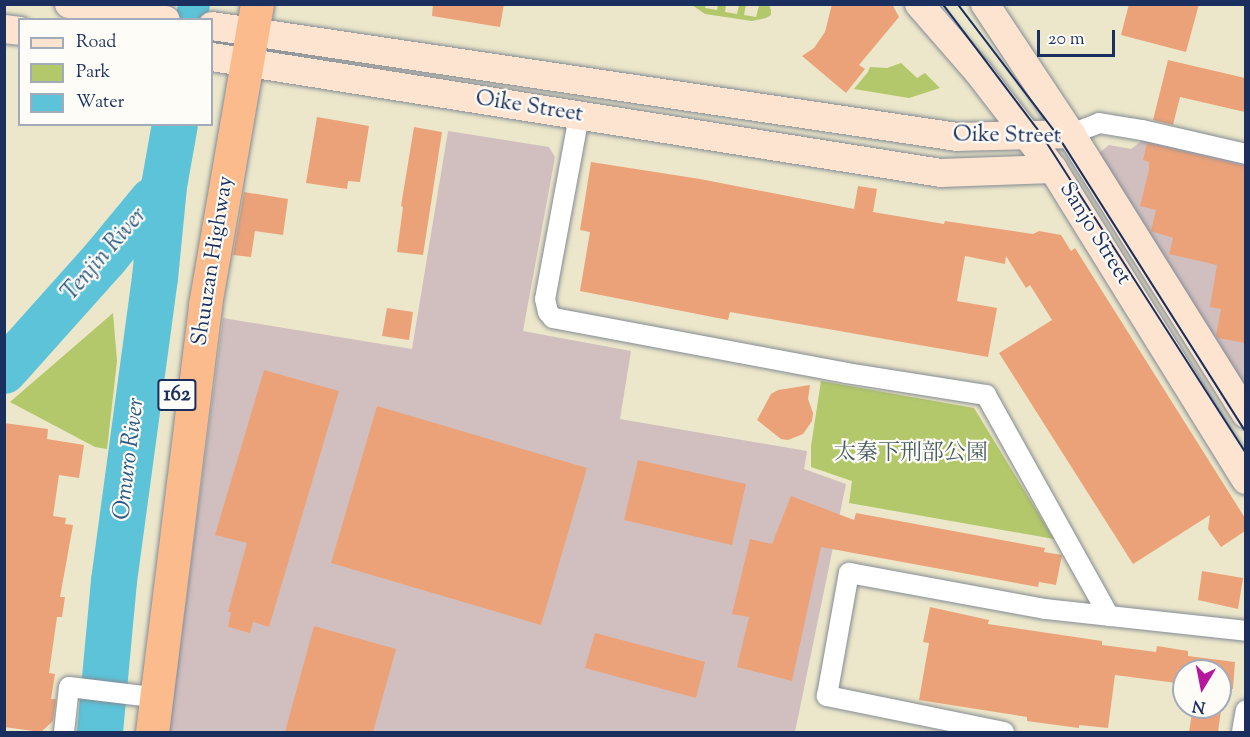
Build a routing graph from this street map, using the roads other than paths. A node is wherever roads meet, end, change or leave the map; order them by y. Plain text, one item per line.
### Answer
1 (69, 4) edge
2 (920, 4) edge
3 (985, 4) edge
4 (156, 18) edge
5 (231, 36) edge
6 (579, 116) junction
7 (1071, 134) junction
8 (1028, 135) junction
9 (1245, 154) edge
10 (1053, 169) junction
11 (1245, 414) edge
12 (1245, 480) edge
13 (1109, 616) junction
14 (1245, 631) edge
15 (135, 695) junction
16 (1245, 710) edge
17 (64, 732) edge
18 (138, 732) edge
19 (152, 732) edge
20 (1004, 732) edge
21 (1242, 732) edge

1 - 4 street
2 - 8 street, Sanjo Street
3 - 7 street, Sanjo Street
5 - 6 street, Oike Street
5 - 8 street, Oike Street
5 - 15 highway, Shuuzan Highway / 162
5 - 19 highway, Shuuzan Highway / 162
6 - 10 street, Oike Street
6 - 13 street
7 - 8 street, Oike Street
7 - 9 street
7 - 10 street, Oike Street
7 - 11 street, Sanjo Street
8 - 10 street, Sanjo Street
10 - 12 street, Sanjo Street
13 - 14 street
13 - 20 street
15 - 17 street
15 - 18 highway, Shuuzan Highway / 162
16 - 21 street

